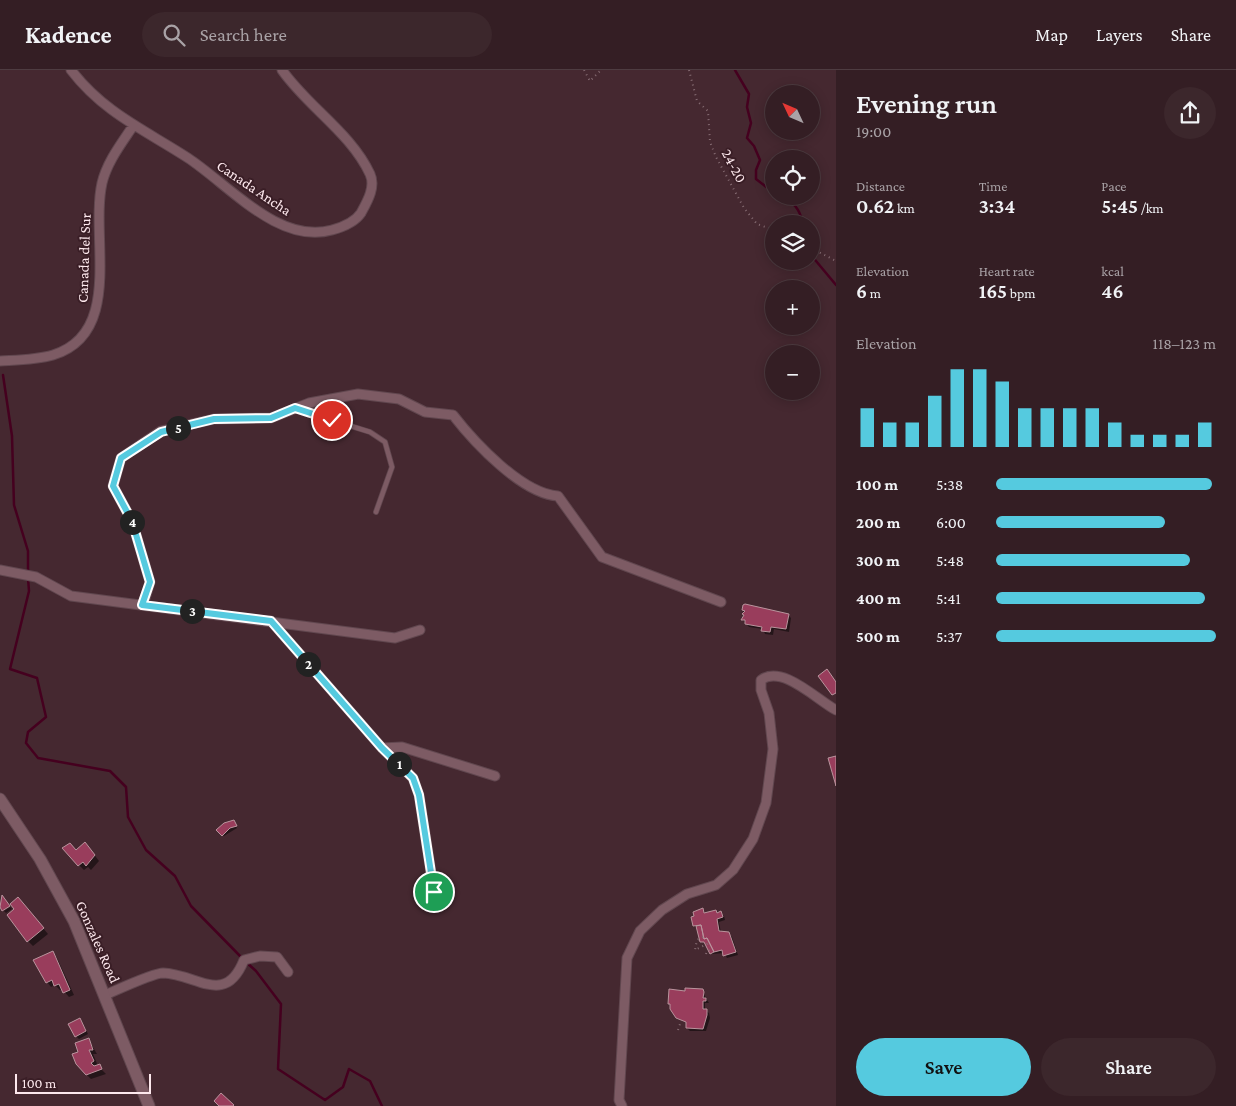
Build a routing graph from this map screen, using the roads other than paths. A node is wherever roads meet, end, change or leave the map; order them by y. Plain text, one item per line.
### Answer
1 (71, 70) edge
2 (282, 70) edge
3 (133, 126) junction
4 (0, 361) edge
5 (295, 408) junction
6 (376, 512) dead end
7 (0, 570) edge
8 (721, 602) dead end
9 (142, 605) junction
10 (271, 621) junction
11 (420, 630) dead end
12 (836, 710) edge
13 (382, 748) junction
14 (496, 776) dead end
15 (0, 799) edge
16 (434, 892) dead end
17 (288, 972) dead end
18 (105, 995) junction
19 (149, 1106) edge
20 (622, 1106) edge

1 - 3 street, Canada Ancha
2 - 3 street, Canada Ancha
3 - 4 street, Canada del Sur
5 - 6 lane
5 - 8 street
5 - 9 street
7 - 9 street
9 - 10 street
10 - 11 street
10 - 13 street
12 - 20 street
13 - 14 street
13 - 16 street
15 - 18 street, Gonzales Road
17 - 18 street
18 - 19 street, Gonzales Road

